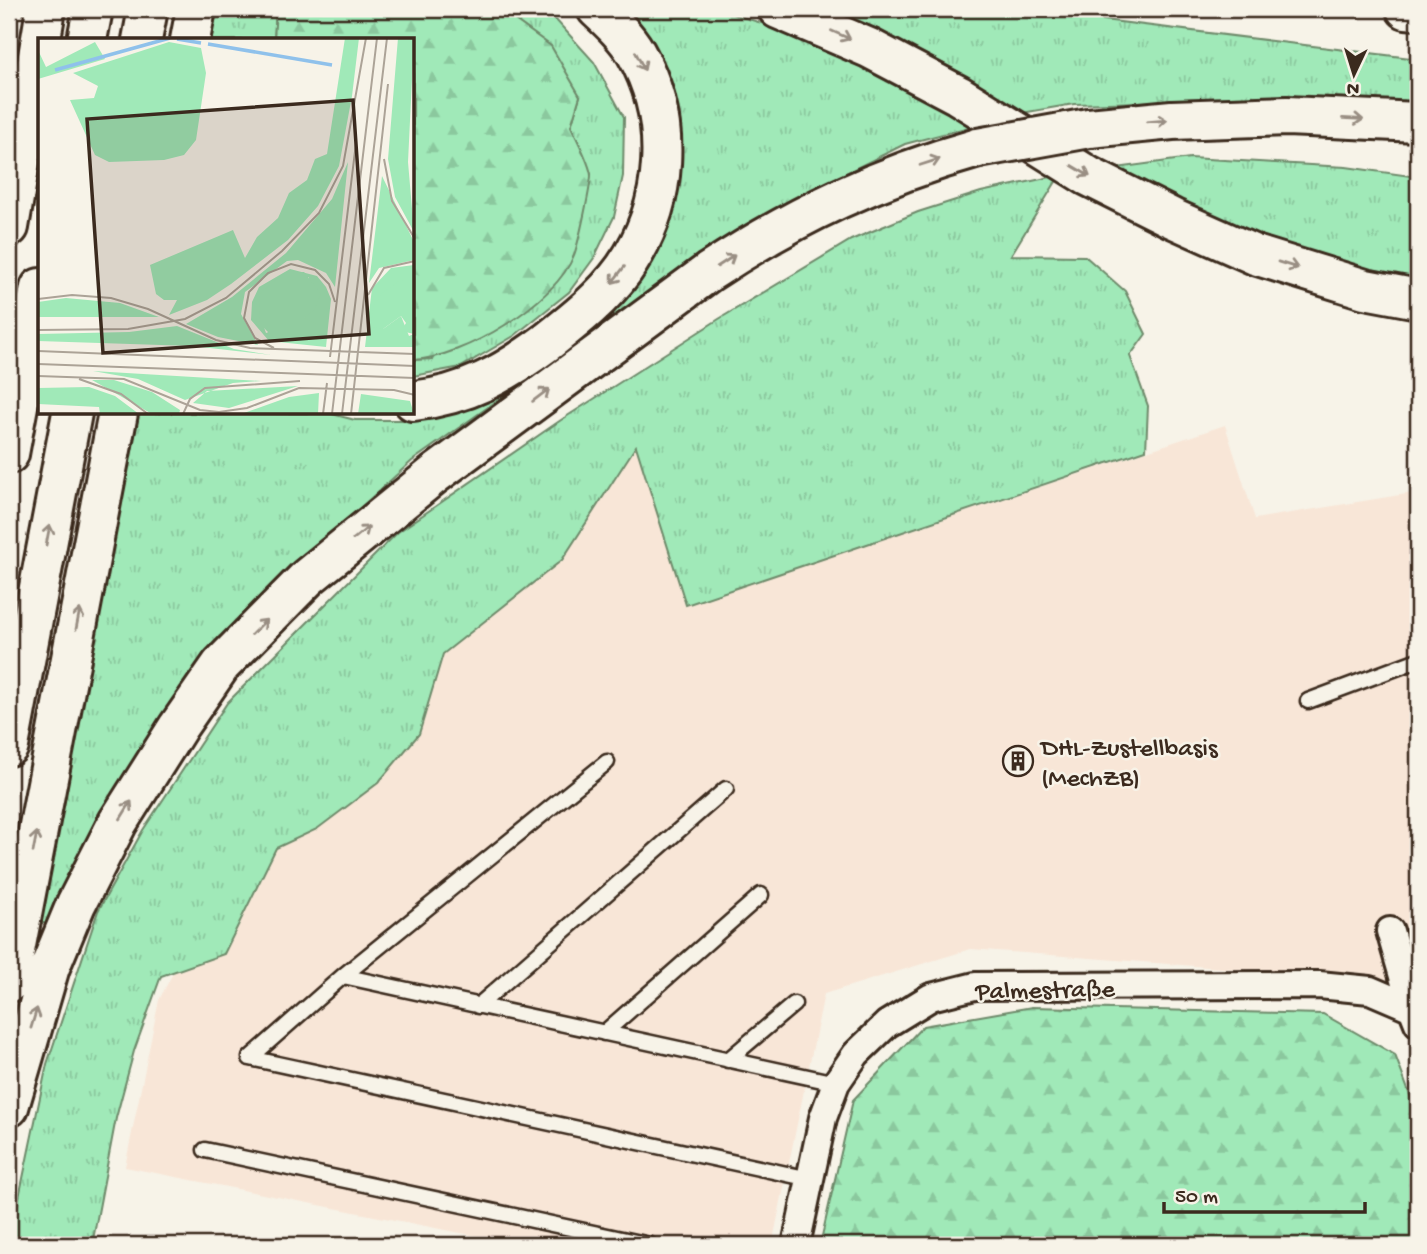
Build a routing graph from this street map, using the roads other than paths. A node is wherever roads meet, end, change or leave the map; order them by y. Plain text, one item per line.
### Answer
1 (46, 9) edge
2 (93, 9) edge
3 (148, 9) edge
4 (196, 9) edge
5 (597, 9) edge
6 (778, 9) edge
7 (1406, 9) edge
8 (1418, 10) edge
9 (41, 38) edge
10 (88, 38) edge
11 (142, 38) edge
12 (190, 38) edge
13 (38, 54) edge
14 (26, 121) junction
15 (1418, 122) edge
16 (9, 167) edge
17 (9, 227) edge
18 (38, 299) edge
19 (1418, 299) edge
20 (415, 401) edge
21 (72, 415) edge
22 (118, 415) edge
23 (9, 454) edge
24 (1418, 660) edge
25 (1308, 701) dead end
26 (9, 746) edge
27 (607, 762) dead end
28 (726, 789) dead end
29 (761, 895) dead end
30 (1390, 932) dead end
31 (343, 976) junction
32 (9, 982) edge
33 (794, 1004) dead end
34 (478, 1006) junction
35 (1415, 1016) edge
36 (604, 1033) junction
37 (728, 1060) junction
38 (836, 1083) junction
39 (9, 1107) edge
40 (205, 1150) dead end
41 (810, 1179) junction
42 (650, 1245) edge
43 (796, 1245) edge

1 - 9 highway
2 - 10 highway
3 - 11 highway
4 - 12 highway
5 -> 20 highway
6 -> 19 highway
7 - 8 highway
13 - 14 highway
14 - 16 highway
14 - 17 highway
39 -> 15 highway, bridge
18 - 23 highway
26 -> 21 highway
32 -> 22 highway
24 - 25 lane
27 - 31 lane
28 - 34 lane
29 - 36 lane
30 - 35 street, Palmestraße
31 - 34 lane
31 - 41 lane
33 - 37 lane
34 - 36 lane
35 - 38 street, Palmestraße
36 - 37 lane
37 - 38 lane
38 - 41 street, Palmestraße
40 - 42 lane
41 - 43 street, Palmestraße

